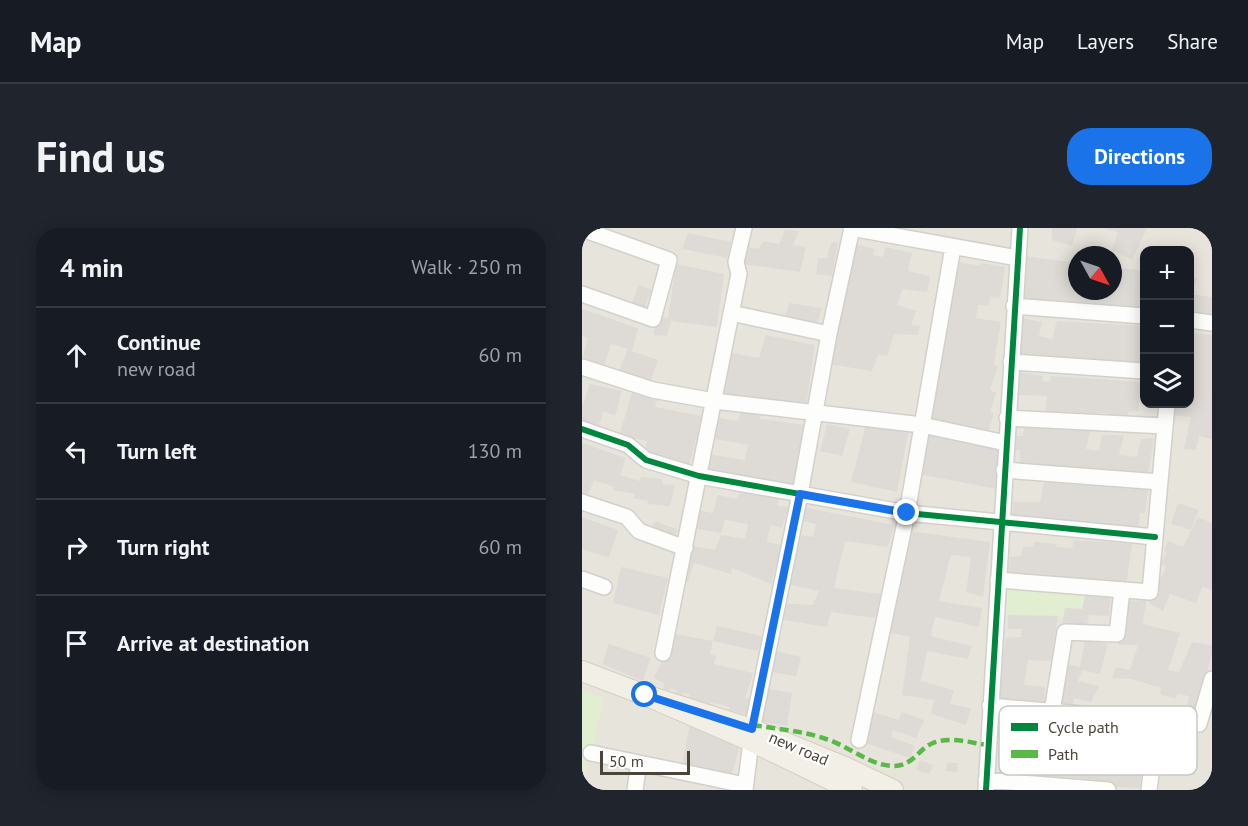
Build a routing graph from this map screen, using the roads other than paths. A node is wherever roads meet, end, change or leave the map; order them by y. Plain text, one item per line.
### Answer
1 (744, 228) edge
2 (851, 228) edge
3 (1020, 228) edge
4 (582, 229) edge
5 (953, 247) junction
6 (1018, 258) junction
7 (582, 294) edge
8 (1014, 306) junction
9 (731, 313) junction
10 (1140, 316) edge
11 (1194, 321) edge
12 (1212, 323) edge
13 (829, 334) junction
14 (1011, 362) junction
15 (582, 367) edge
16 (1140, 372) edge
17 (714, 401) junction
18 (1167, 408) edge
19 (814, 413) junction
20 (1007, 418) junction
21 (922, 425) junction
22 (1165, 426) junction
23 (582, 429) edge
24 (1006, 443) junction
25 (1004, 470) junction
26 (699, 476) junction
27 (1160, 482) junction
28 (800, 494) junction
29 (582, 502) edge
30 (907, 513) junction
31 (1001, 524) junction
32 (1155, 537) junction
33 (685, 548) junction
34 (582, 579) edge
35 (998, 580) junction
36 (604, 587) dead end
37 (1122, 590) junction
38 (663, 653) dead end
39 (582, 671) edge
40 (1212, 679) edge
41 (1210, 695) edge
42 (990, 706) junction
43 (1053, 706) edge
44 (999, 707) edge
45 (1197, 724) edge
46 (752, 735) junction
47 (859, 740) dead end
48 (591, 753) dead end
49 (639, 763) junction
50 (1151, 775) edge
51 (986, 785) edge
52 (745, 787) edge
53 (635, 790) edge
54 (852, 790) edge
55 (893, 790) edge
56 (1108, 790) edge
57 (1149, 790) edge

1 - 9 street
2 - 5 street
2 - 13 street
3 - 6 street
4 - 7 street
5 - 6 street
5 - 21 street
6 - 8 street
8 - 10 street
8 - 14 street
9 - 13 street
9 - 17 street
11 - 12 street
13 - 19 street
14 - 16 street
14 - 20 street
15 - 17 street
17 - 19 street
17 - 26 street
18 - 22 street
19 - 21 street
19 - 28 street
20 - 22 street
20 - 24 street
21 - 24 street
21 - 30 street
22 - 27 street
23 - 26 street
24 - 25 street
25 - 27 street
25 - 31 street
26 - 28 street
26 - 33 street
27 - 32 street
28 - 30 street
28 - 46 street
29 - 33 street
30 - 31 street
30 - 47 street
31 - 32 street
31 - 35 street
32 - 37 street
33 - 38 street
34 - 36 street
35 - 37 street
35 - 42 street
37 - 43 street
39 - 46 main road, new road
40 - 41 street
41 - 45 street
42 - 44 street
42 - 51 street
46 - 52 street
46 - 54 main road, new road
46 - 55 main road, new road
48 - 49 street
49 - 52 street
49 - 53 street
50 - 57 street
51 - 56 street

